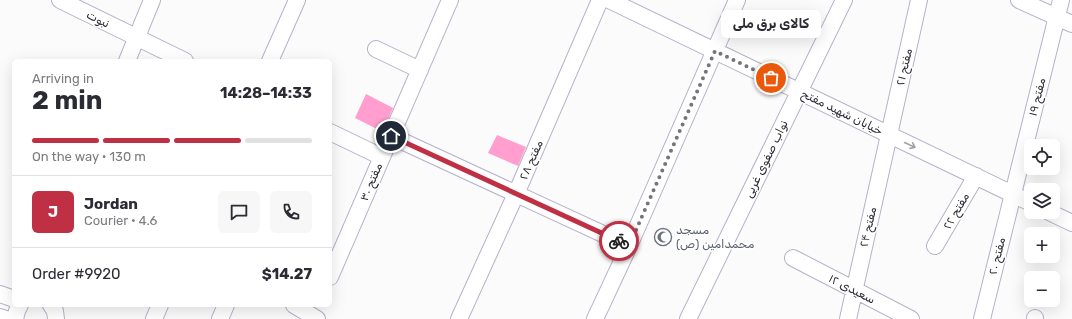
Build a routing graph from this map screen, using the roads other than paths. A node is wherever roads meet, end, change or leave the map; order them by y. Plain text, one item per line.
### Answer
1 (60, 0) edge
2 (152, 0) edge
3 (298, 0) edge
4 (450, 0) edge
5 (600, 0) edge
6 (610, 0) edge
7 (737, 0) edge
8 (844, 0) edge
9 (919, 0) edge
10 (1019, 0) edge
11 (1061, 0) edge
12 (1057, 17) junction
13 (1072, 24) edge
14 (137, 37) junction
15 (376, 49) dead end
16 (715, 51) junction
17 (168, 57) edge
18 (128, 59) edge
19 (271, 59) edge
20 (420, 70) junction
21 (799, 92) junction
22 (332, 133) edge
23 (889, 135) junction
24 (391, 136) junction
25 (382, 157) junction
26 (976, 176) junction
27 (516, 194) junction
28 (1013, 194) junction
29 (1024, 200) edge
30 (1060, 217) edge
31 (1072, 223) edge
32 (629, 246) junction
33 (935, 246) dead end
34 (793, 258) dead end
35 (332, 272) edge
36 (854, 290) junction
37 (0, 294) edge
38 (12, 298) edge
39 (19, 307) edge
40 (159, 307) edge
41 (225, 307) edge
42 (298, 307) edge
43 (315, 315) edge
44 (0, 317) edge
45 (6, 319) edge
46 (15, 319) edge
47 (154, 319) edge
48 (220, 319) edge
49 (459, 319) edge
50 (596, 319) edge
51 (688, 319) edge
52 (848, 319) edge
53 (911, 319) edge
54 (982, 319) edge

1 - 14 street, نبوت
2 - 14 street
3 - 19 street
4 - 20 street, مفتح ۳۰
5 - 27 street, مفتح ۲۸
6 - 16 street, خیابان شهید مفتح
7 - 16 street
8 - 21 street, نواب صفوی غربی
9 - 23 street, مفتح ۲۱
10 - 12 street
11 - 12 street, مفتح ۱۹
12 - 13 street
12 - 28 street, مفتح ۱۹
14 - 17 street, نبوت
14 - 18 street
15 - 20 street
16 - 21 street, خیابان شهید مفتح
16 - 32 street
20 - 24 street, مفتح ۳۰
21 - 23 street, خیابان شهید مفتح
21 - 51 street, نواب صفوی غربی
22 - 25 street
23 -> 26 street, خیابان شهید مفتح
23 - 36 street, مفتح ۲۴
24 - 25 street, مفتح ۳۰
24 - 27 street
25 - 35 street, مفتح ۳۰
26 - 28 street, خیابان شهید مفتح
26 - 33 street, مفتح ۲۲
27 - 32 street
27 - 49 street, مفتح ۲۸
28 - 29 street, خیابان شهید مفتح
28 - 54 street, مفتح ۲۰
30 - 31 street
32 - 50 street
34 - 36 street, سعیدی ۱۲
36 - 52 street, مفتح ۲۴
36 - 53 street, سعیدی ۱۲
37 - 38 street
39 - 46 street
40 - 47 street
41 - 48 street
42 - 43 street
44 - 45 street

